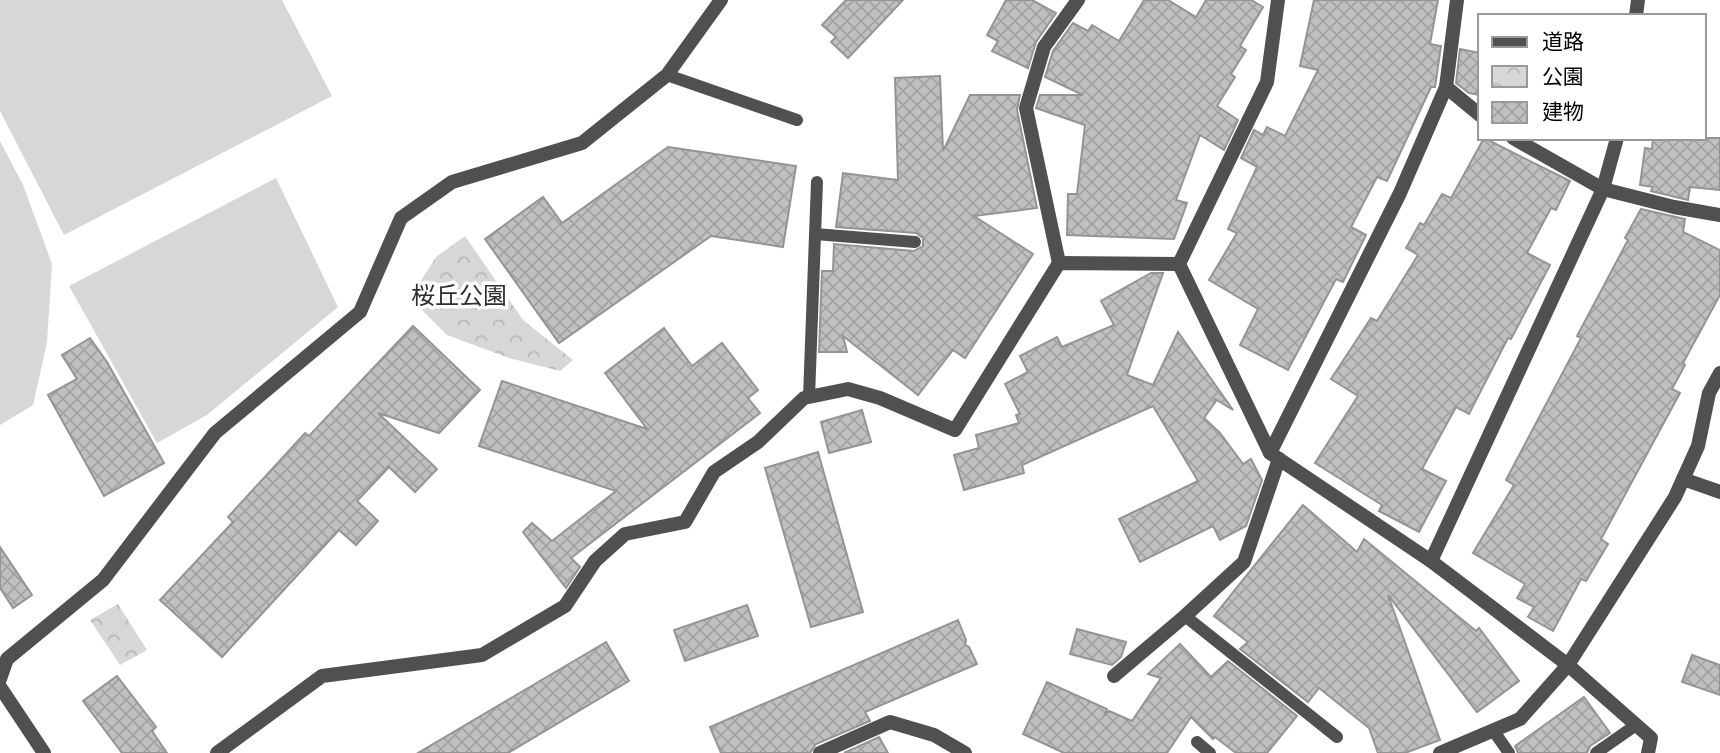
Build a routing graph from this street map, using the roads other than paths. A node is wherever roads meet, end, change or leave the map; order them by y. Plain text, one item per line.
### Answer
1 (721, 0) edge
2 (1078, 0) edge
3 (1278, 0) edge
4 (1457, 0) edge
5 (667, 75) junction
6 (1446, 87) junction
7 (1478, 113) edge
8 (797, 120) dead end
9 (1517, 140) edge
10 (1616, 140) edge
11 (817, 182) dead end
12 (1602, 188) junction
13 (1720, 215) edge
14 (815, 234) junction
15 (915, 242) dead end
16 (1059, 263) junction
17 (1179, 264) junction
18 (1720, 373) edge
19 (809, 397) junction
20 (1274, 456) junction
21 (1683, 479) junction
22 (1720, 492) edge
23 (1432, 561) junction
24 (1185, 617) junction
25 (3, 654) edge
26 (1568, 665) junction
27 (1114, 676) dead end
28 (0, 679) edge
29 (0, 687) edge
30 (1636, 725) junction
31 (1493, 730) junction
32 (1337, 737) dead end
33 (1197, 742) dead end
34 (44, 753) edge
35 (217, 753) edge
36 (820, 753) edge
37 (965, 753) edge
38 (1210, 753) edge
39 (1440, 753) edge
40 (1509, 753) edge
41 (1595, 753) edge
42 (1648, 753) edge

1 - 5 street
2 - 16 street
3 - 17 street
4 - 6 street
5 - 8 lane
5 - 25 street
6 - 7 street
6 - 20 street
9 - 12 street
10 - 12 street
11 - 14 lane
12 - 13 street
12 - 23 street
14 - 15 lane
14 - 19 lane
16 - 17 street
16 - 19 street
17 - 20 street
18 - 21 street
19 - 35 street
20 - 23 street
20 - 24 street
21 - 22 street
21 - 26 street
23 - 26 street
24 - 27 street
24 - 32 lane
25 - 28 street
26 - 30 street
26 - 31 street
29 - 34 street
30 - 41 lane
30 - 42 street
31 - 39 street
31 - 40 lane
33 - 38 lane
36 - 37 street

